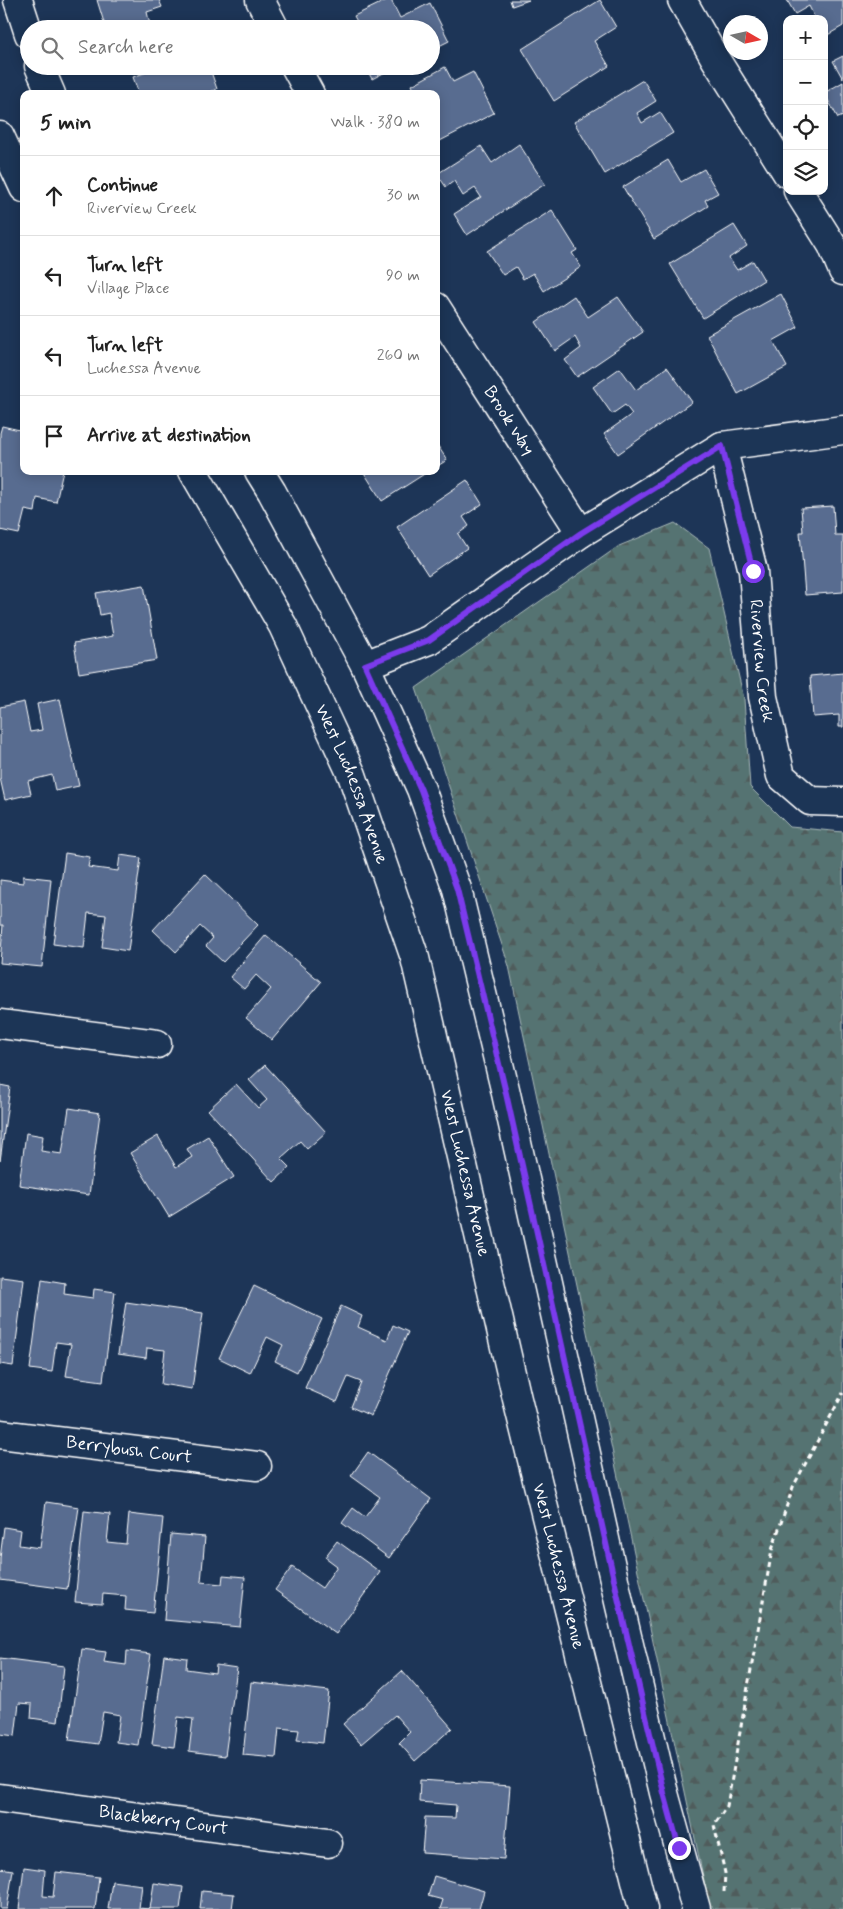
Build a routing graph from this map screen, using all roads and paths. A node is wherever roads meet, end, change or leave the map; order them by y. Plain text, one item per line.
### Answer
1 (18, 0) edge
2 (260, 0) edge
3 (682, 0) edge
4 (24, 20) edge
5 (270, 20) edge
6 (43, 75) edge
7 (300, 75) edge
8 (48, 90) edge
9 (308, 90) edge
10 (0, 136) edge
11 (783, 167) edge
12 (20, 179) edge
13 (800, 195) edge
14 (843, 271) edge
15 (440, 313) edge
16 (843, 430) edge
17 (722, 446) junction
18 (195, 475) edge
19 (261, 475) edge
20 (581, 533) junction
21 (365, 665) junction
22 (843, 802) edge
23 (0, 1024) edge
24 (157, 1044) dead end
25 (843, 1393) edge
26 (0, 1434) edge
27 (257, 1466) dead end
28 (0, 1798) edge
29 (328, 1843) dead end
30 (724, 1892) dead end
31 (643, 1909) edge
32 (696, 1909) edge

1 - 4 street
2 - 5 street
3 - 11 street
6 - 8 street
7 - 9 street
10 - 12 street
13 - 14 street
15 - 20 street, Brook Way
16 - 17 street
17 - 20 street
17 - 22 street, Riverview Creek
18 - 31 street, West Luchessa Avenue
19 - 21 street
20 - 21 street
21 - 32 street
23 - 24 street
25 - 30 path
26 - 27 street, Berrybush Court
28 - 29 street, Blackberry Court

